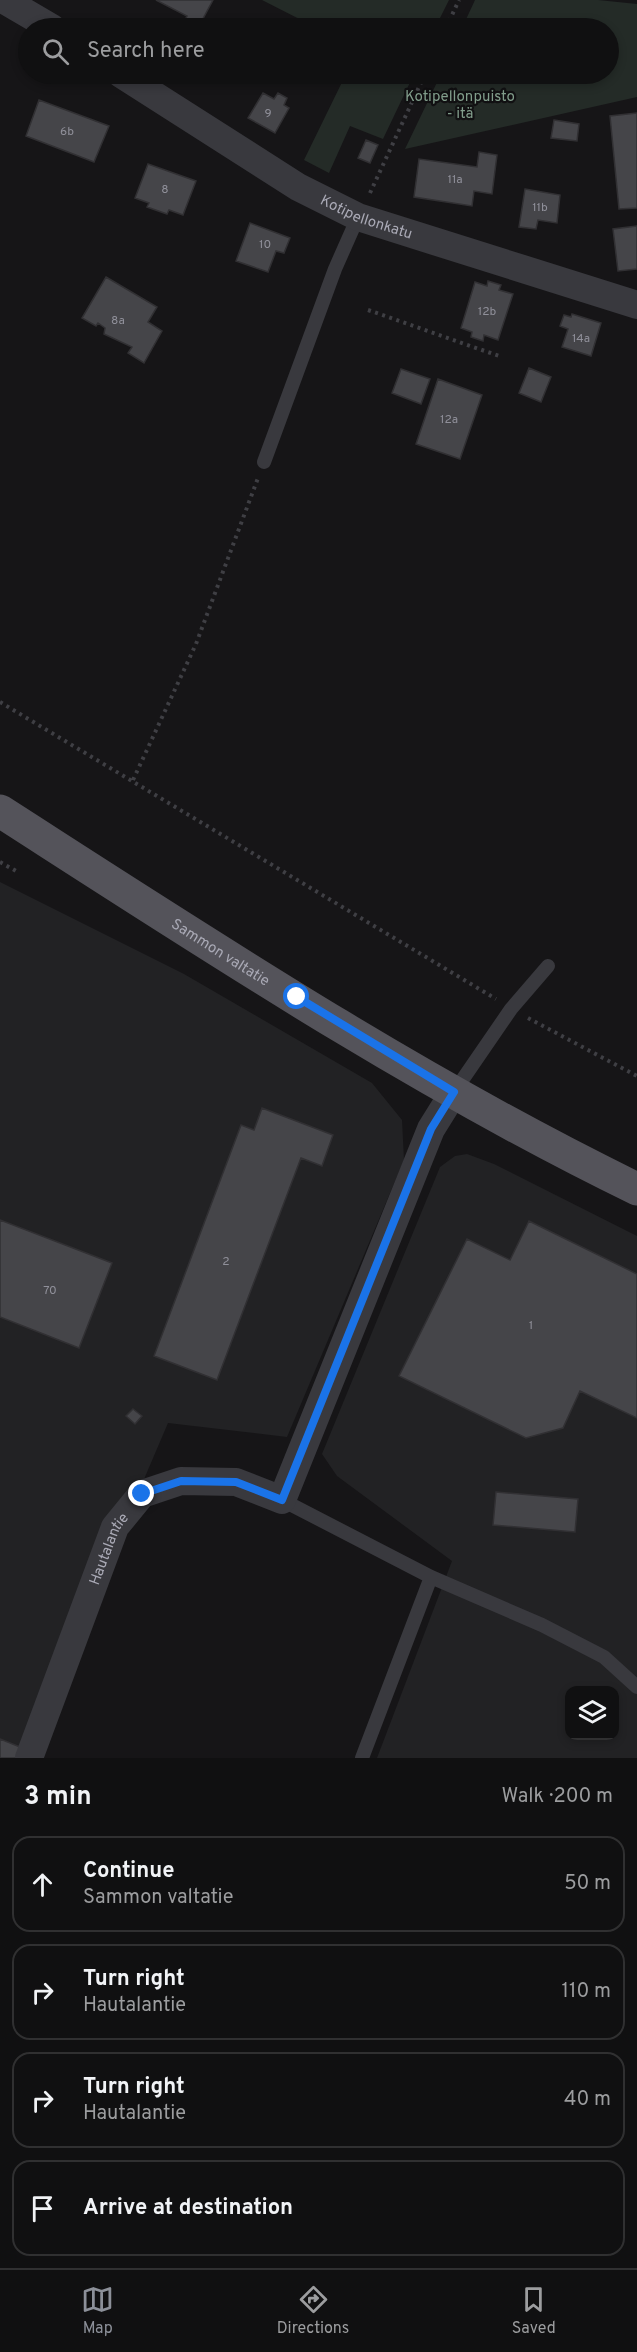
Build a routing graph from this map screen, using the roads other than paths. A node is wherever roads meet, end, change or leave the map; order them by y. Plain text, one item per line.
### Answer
1 (4, 0) edge
2 (35, 18) edge
3 (137, 84) edge
4 (358, 217) junction
5 (637, 305) edge
6 (264, 462) road end
7 (0, 811) edge
8 (548, 966) dead end
9 (454, 1092) junction
10 (637, 1189) edge
11 (282, 1500) junction
12 (431, 1577) junction
13 (637, 1688) edge
14 (29, 1758) edge
15 (362, 1758) edge

1 - 2 street
3 - 4 street, Kotipellonkatu
4 - 5 street, Kotipellonkatu
4 - 6 lane
7 - 9 main road, Sammon valtatie
8 - 9 lane
9 - 10 main road, Sammon valtatie
9 - 11 street
11 - 12 lane
11 - 14 street, Hautalantie
12 - 13 lane
12 - 15 lane

